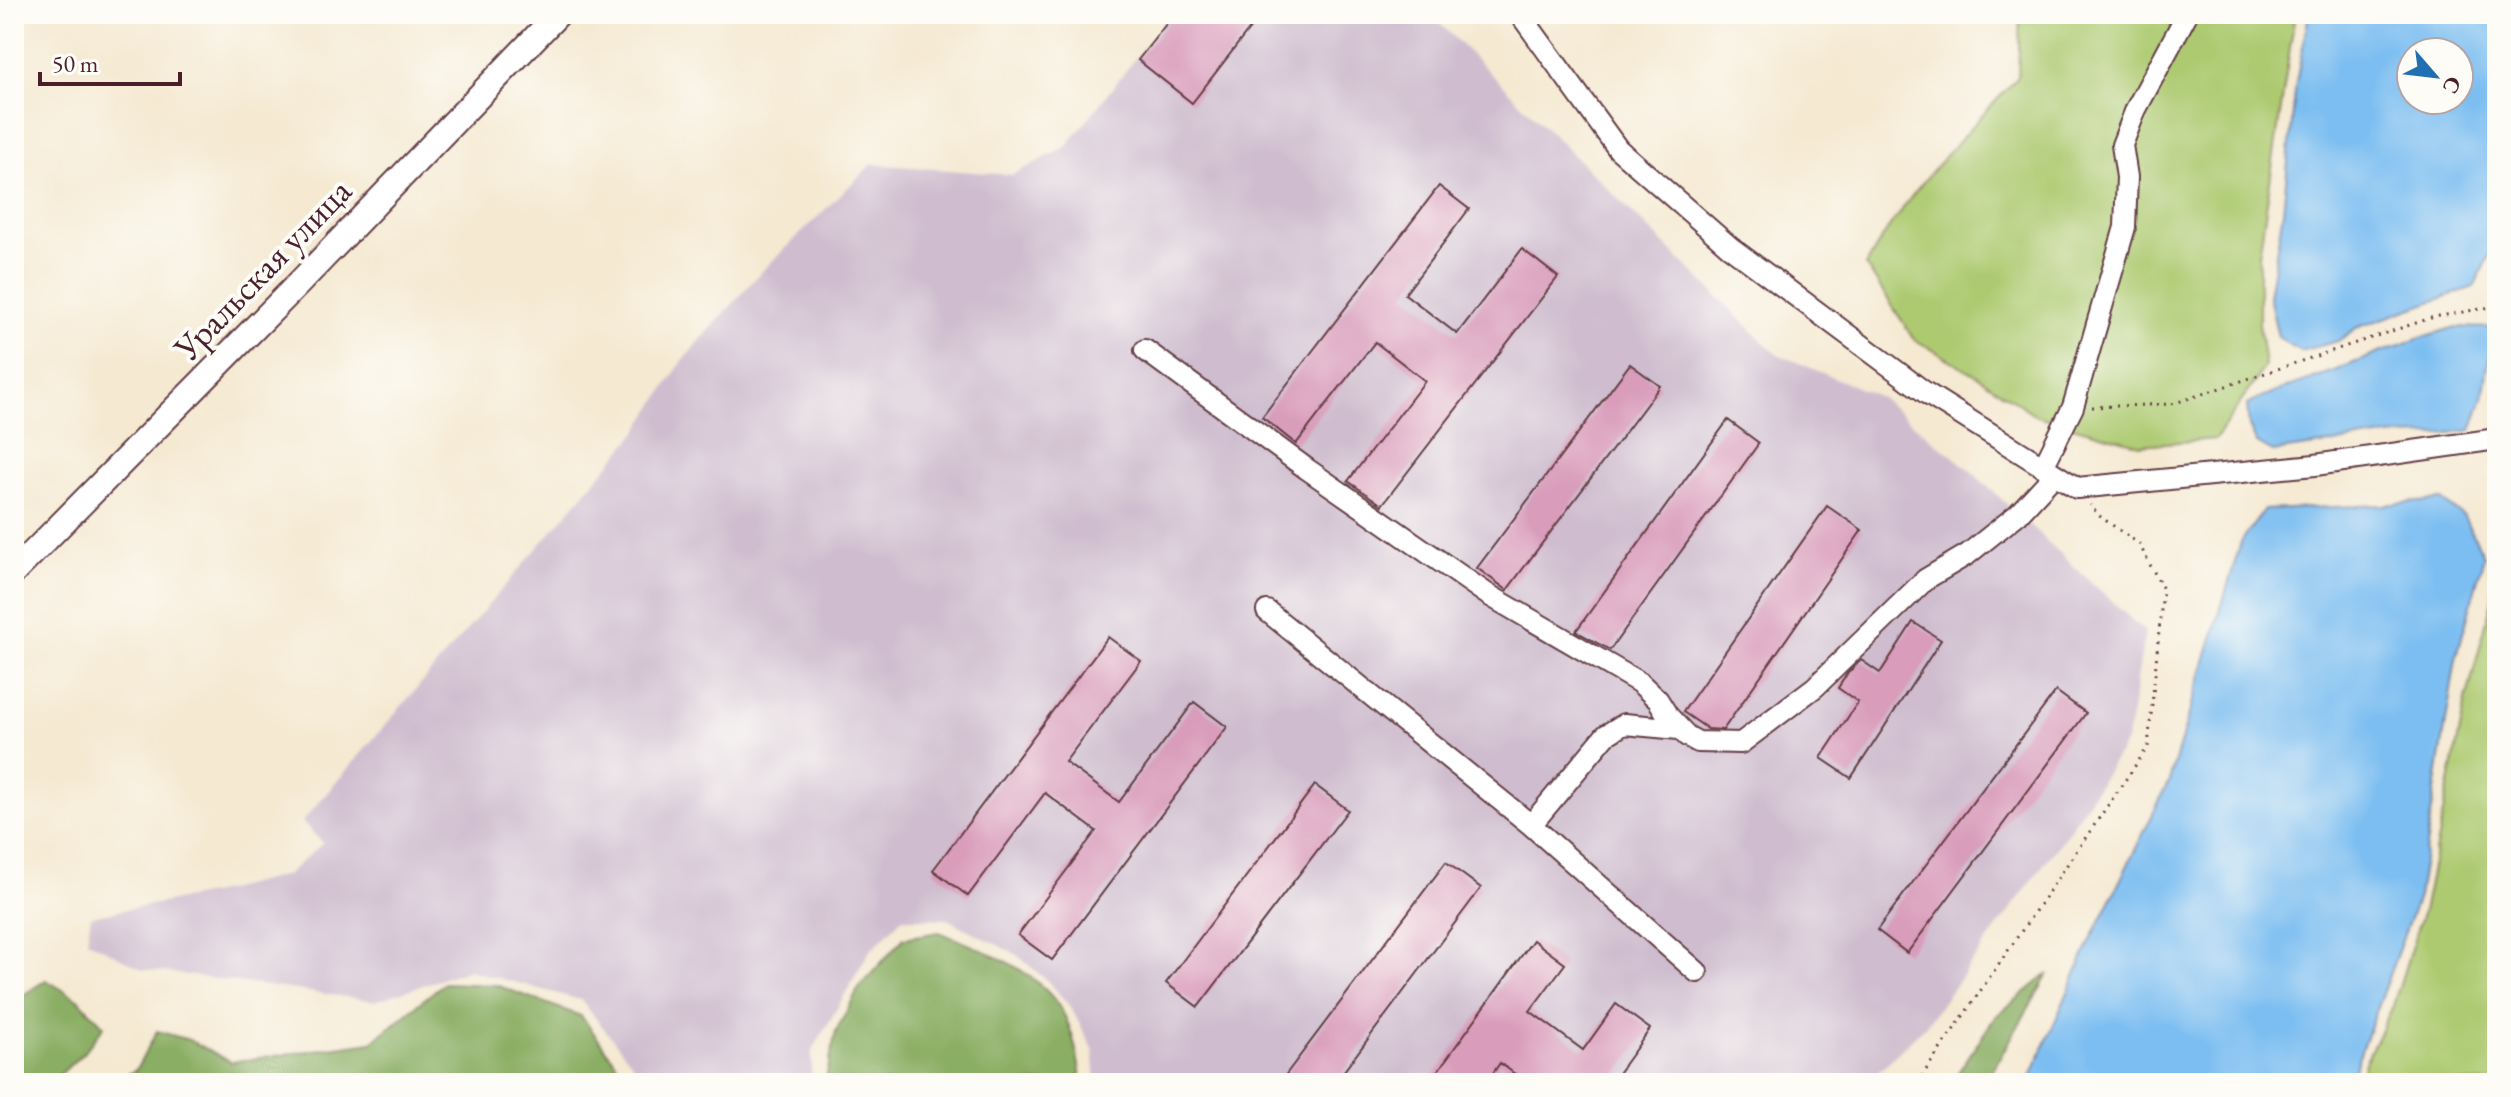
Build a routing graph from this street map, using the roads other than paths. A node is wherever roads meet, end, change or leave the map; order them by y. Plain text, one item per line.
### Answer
1 (558, 14) edge
2 (1520, 14) edge
3 (2187, 14) edge
4 (1145, 350) dead end
5 (2497, 439) edge
6 (2049, 471) junction
7 (14, 572) edge
8 (1267, 611) dead end
9 (1679, 729) junction
10 (1531, 825) junction
11 (1697, 972) dead end

1 - 7 main road, Уральская улица
2 - 6 street
3 - 6 street
4 - 9 street
5 - 6 street
6 - 9 street
8 - 10 street
9 - 10 street
10 - 11 street

